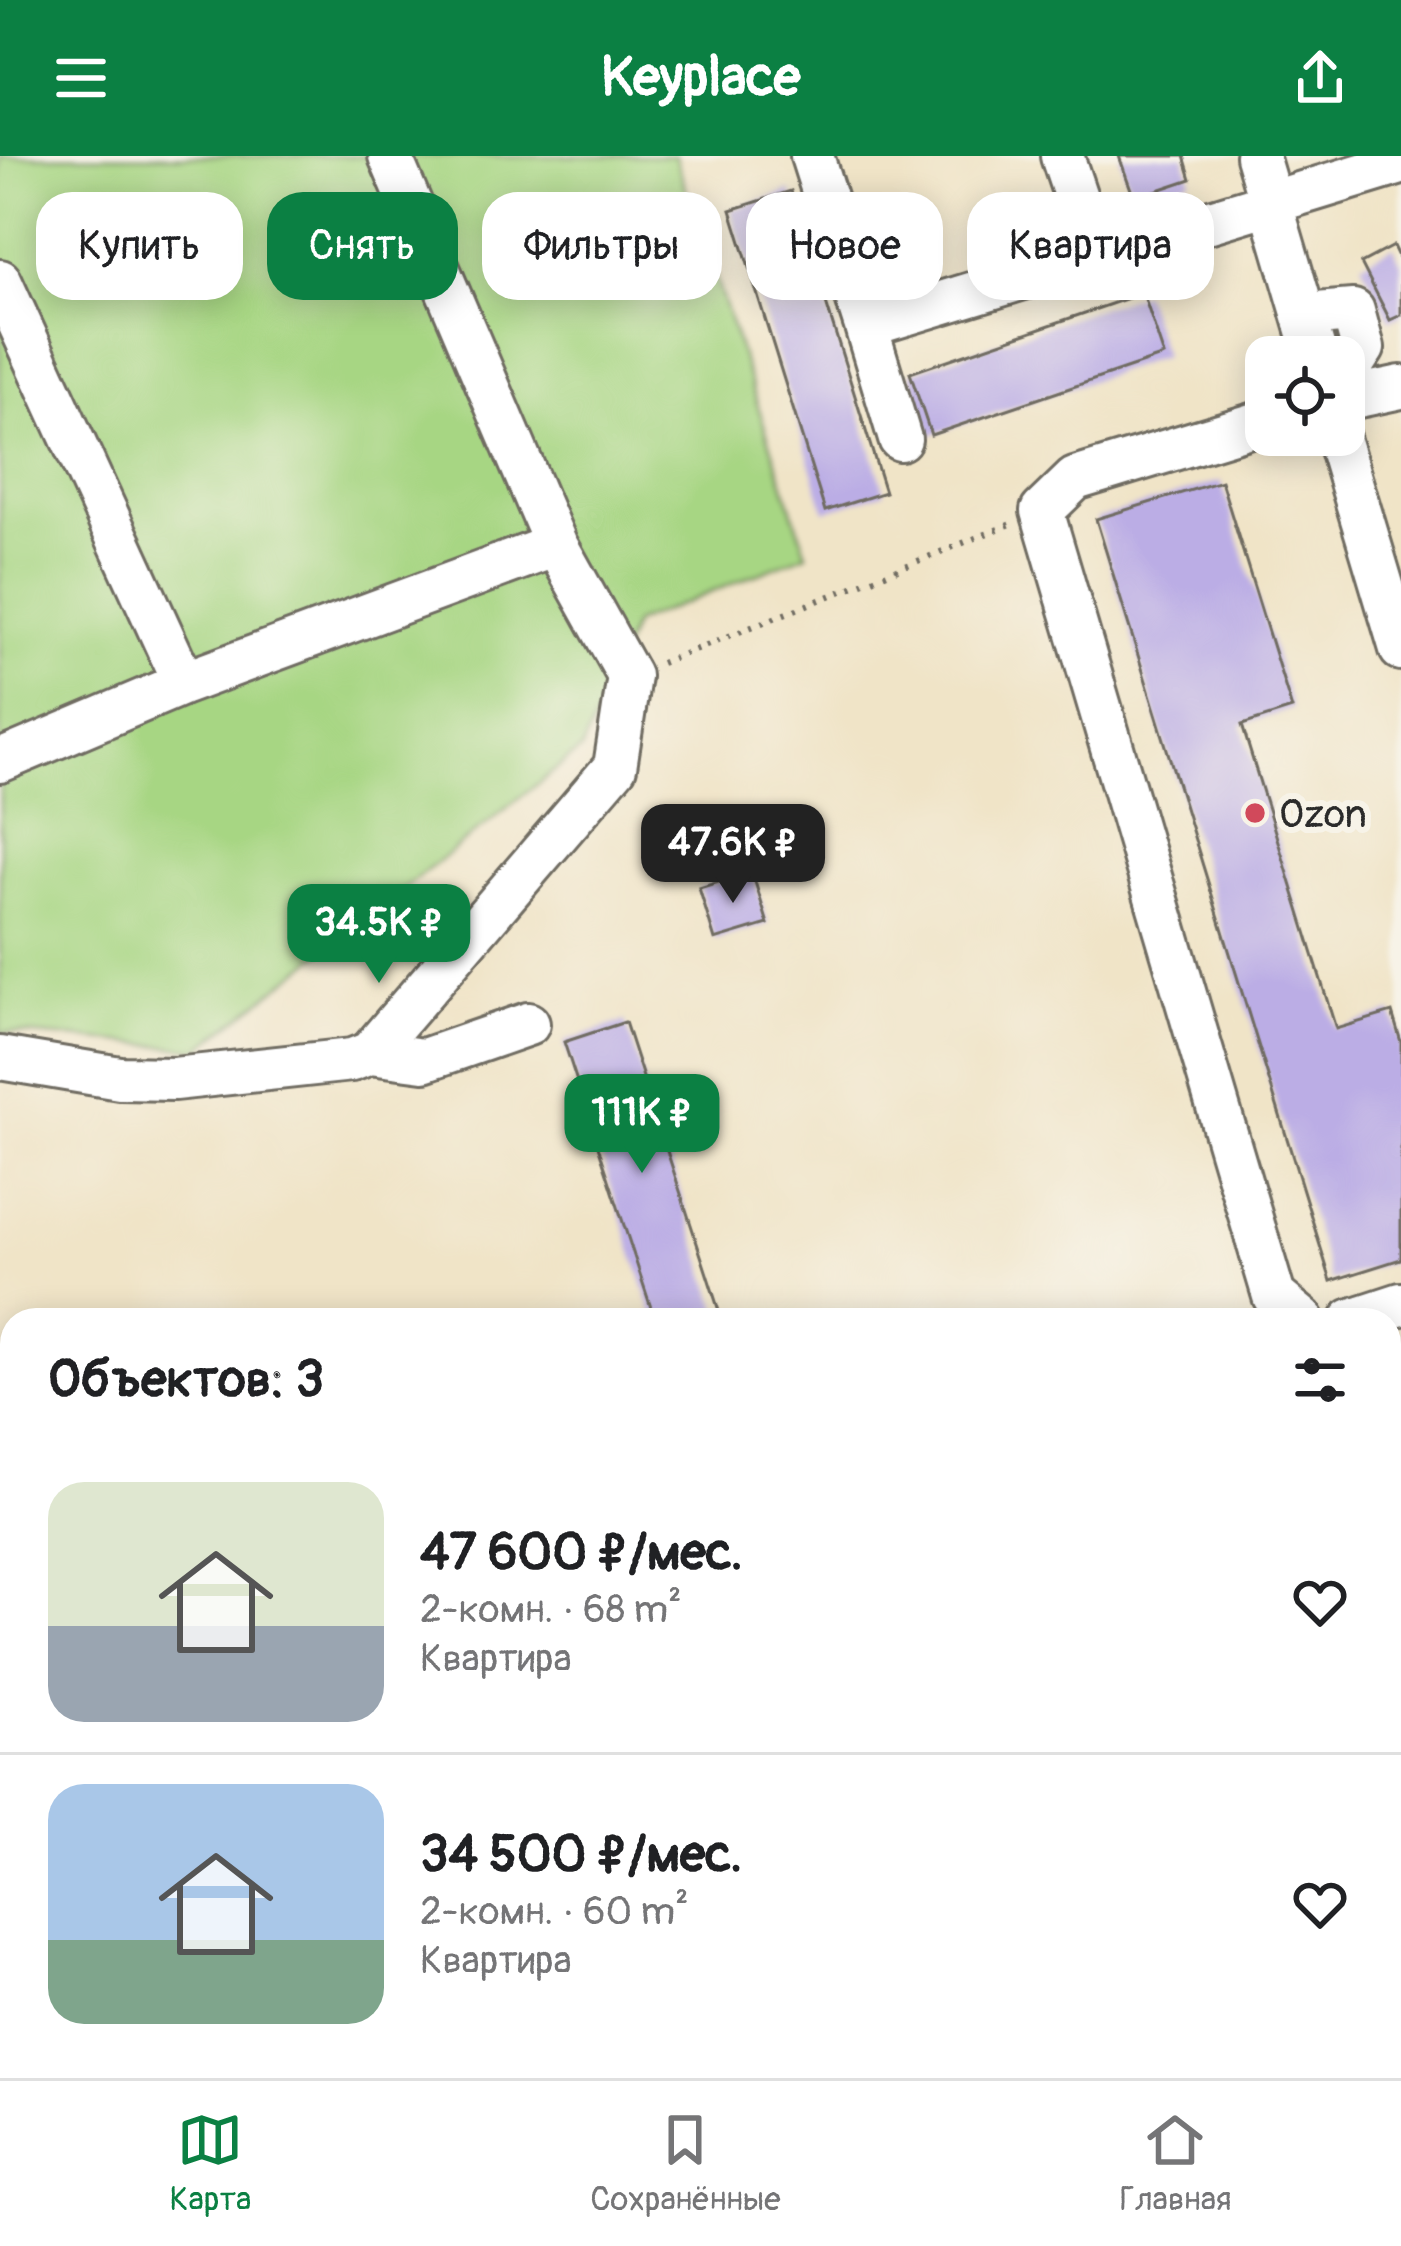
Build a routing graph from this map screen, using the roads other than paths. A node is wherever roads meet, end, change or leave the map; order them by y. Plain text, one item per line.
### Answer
1 (390, 156) edge
2 (812, 156) edge
3 (1062, 156) edge
4 (1257, 156) edge
5 (1401, 163) edge
6 (1074, 192) edge
7 (1271, 205) junction
8 (1214, 222) edge
9 (0, 280) edge
10 (967, 296) edge
11 (1305, 315) junction
12 (866, 326) junction
13 (1310, 336) edge
14 (1360, 336) edge
15 (1401, 387) edge
16 (1365, 395) edge
17 (1245, 427) edge
18 (900, 439) dead end
19 (1343, 456) edge
20 (556, 545) junction
21 (1401, 649) edge
22 (184, 683) junction
23 (0, 761) edge
24 (528, 1024) dead end
25 (370, 1053) junction
26 (0, 1058) edge
27 (1289, 1308) edge

1 - 20 street
2 - 12 street
3 - 6 street
4 - 7 street
5 - 7 street
7 - 8 street
7 - 11 street
9 - 22 street
10 - 12 street
11 - 13 street
11 - 14 street
12 - 18 street
15 - 16 street
17 - 27 street
19 - 21 street
20 - 22 street
20 - 25 street
22 - 23 street
24 - 25 street
25 - 26 street

